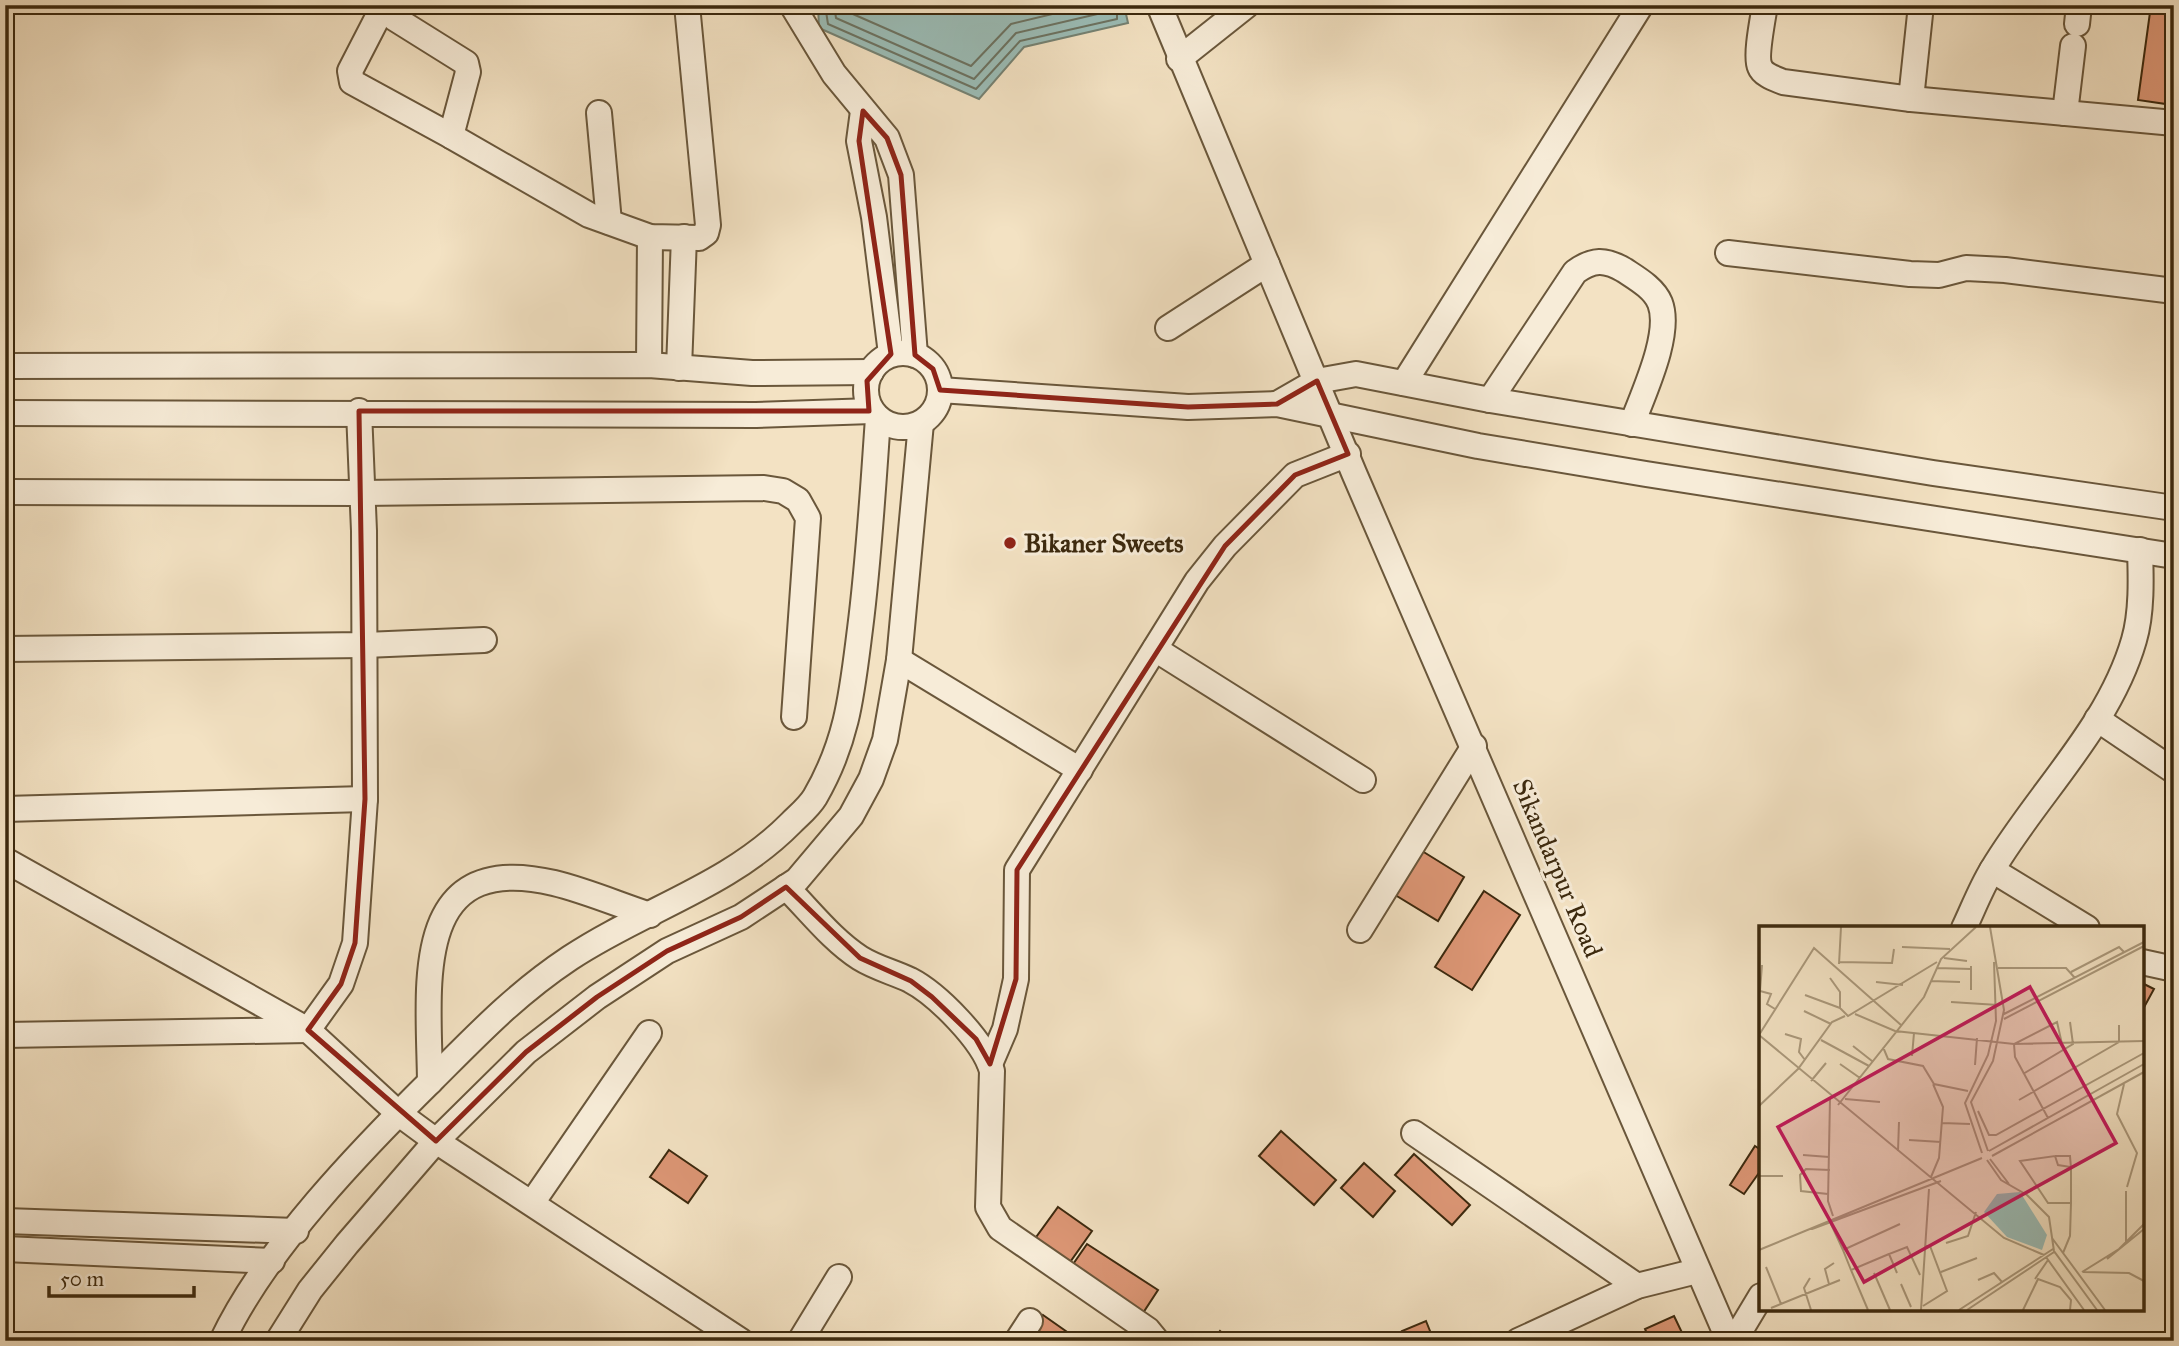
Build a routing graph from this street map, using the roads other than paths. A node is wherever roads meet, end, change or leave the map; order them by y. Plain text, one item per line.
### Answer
1 (386, 5) edge
2 (687, 5) edge
3 (792, 5) edge
4 (1159, 5) edge
5 (1247, 5) edge
6 (1765, 5) edge
7 (1921, 5) edge
8 (1633, 7) edge
9 (2076, 25) edge
10 (1179, 59) junction
11 (1911, 99) junction
12 (863, 111) junction
13 (598, 113) dead end
14 (2065, 113) junction
15 (2174, 122) edge
16 (451, 136) junction
17 (609, 222) junction
18 (650, 237) junction
19 (684, 237) junction
20 (1728, 253) dead end
21 (1267, 264) junction
22 (2174, 291) edge
23 (1168, 328) dead end
24 (903, 355) junction
25 (649, 365) junction
26 (5, 366) edge
27 (679, 368) junction
28 (871, 372) junction
29 (1317, 381) junction
30 (1404, 383) junction
31 (940, 390) junction
32 (1490, 400) junction
33 (1277, 404) junction
34 (359, 411) junction
35 (5, 413) edge
36 (875, 414) junction
37 (1334, 418) junction
38 (921, 423) junction
39 (1632, 424) junction
40 (1348, 454) junction
41 (5, 492) edge
42 (361, 494) junction
43 (2174, 508) edge
44 (2140, 551) junction
45 (2174, 556) edge
46 (484, 640) dead end
47 (365, 645) junction
48 (5, 649) edge
49 (1155, 649) junction
50 (899, 660) junction
51 (794, 717) dead end
52 (2097, 719) junction
53 (1474, 746) junction
54 (1080, 770) junction
55 (2174, 771) edge
56 (1363, 780) dead end
57 (365, 799) junction
58 (5, 809) edge
59 (5, 860) edge
60 (1992, 870) junction
61 (786, 887) junction
62 (650, 915) junction
63 (1965, 926) edge
64 (2084, 926) edge
65 (1360, 930) dead end
66 (2144, 962) edge
67 (2174, 969) edge
68 (308, 1030) junction
69 (649, 1033) dead end
70 (5, 1035) edge
71 (990, 1064) junction
72 (430, 1082) junction
73 (398, 1113) junction
74 (1415, 1133) dead end
75 (436, 1141) junction
76 (532, 1203) junction
77 (5, 1220) edge
78 (296, 1231) junction
79 (5, 1249) edge
80 (272, 1261) junction
81 (1697, 1271) junction
82 (839, 1277) dead end
83 (1637, 1286) junction
84 (1759, 1299) edge
85 (222, 1341) edge
86 (278, 1341) edge
87 (741, 1341) edge
88 (800, 1341) edge
89 (1157, 1341) edge
90 (1518, 1341) edge
91 (1729, 1341) edge
92 (1734, 1341) edge

1 - 16 street
1 - 16 street
2 - 19 street
3 - 12 street
4 - 10 street, Sikandarpur Road
5 - 10 street
6 - 11 street
7 - 11 street
8 - 30 street
9 - 14 street
10 - 21 street, Sikandarpur Road
11 - 14 street
12 - 24 street
12 - 24 street
13 - 17 street
14 - 15 street
16 - 17 street
17 - 18 street
18 - 19 street
18 - 25 street
19 - 27 street
20 - 22 street
21 - 23 street
21 - 29 street, Sikandarpur Road
24 - 28 street
24 - 31 street
25 - 26 street
25 - 27 street
27 - 28 street
28 - 36 street
29 - 30 street
29 - 33 street
29 - 37 street, Sikandarpur Road
30 - 32 street
31 - 33 street
31 - 38 street
32 - 39 street
32 - 39 street
33 - 37 street
34 - 35 street
34 - 36 street
34 - 42 street
36 - 38 street
36 - 62 street
37 - 40 street, Sikandarpur Road
37 - 44 street
38 - 50 street
39 - 43 street
40 - 49 street
40 - 53 street, Sikandarpur Road
41 - 42 street
42 - 47 street
42 - 51 street
44 - 45 street
44 - 52 street
46 - 47 street
47 - 48 street
47 - 57 street
49 - 54 street
49 - 56 street
50 - 54 street
50 - 61 street
52 - 55 street
52 - 60 street
53 - 65 street
53 - 81 street, Sikandarpur Road
54 - 71 street
57 - 58 street
57 - 68 street
59 - 68 street
60 - 63 street
60 - 64 street
61 - 71 street
61 - 75 street
62 - 72 street
62 - 72 street
66 - 67 street
68 - 70 street
68 - 73 street
69 - 76 street
71 - 89 street
72 - 73 street
73 - 75 street
73 - 78 street
74 - 83 street
75 - 76 street
75 - 86 street
76 - 87 street
77 - 78 street
78 - 80 street
79 - 80 street
80 - 85 street
81 - 83 street
81 - 91 street, Sikandarpur Road
82 - 88 street
83 - 90 street
84 - 92 street

